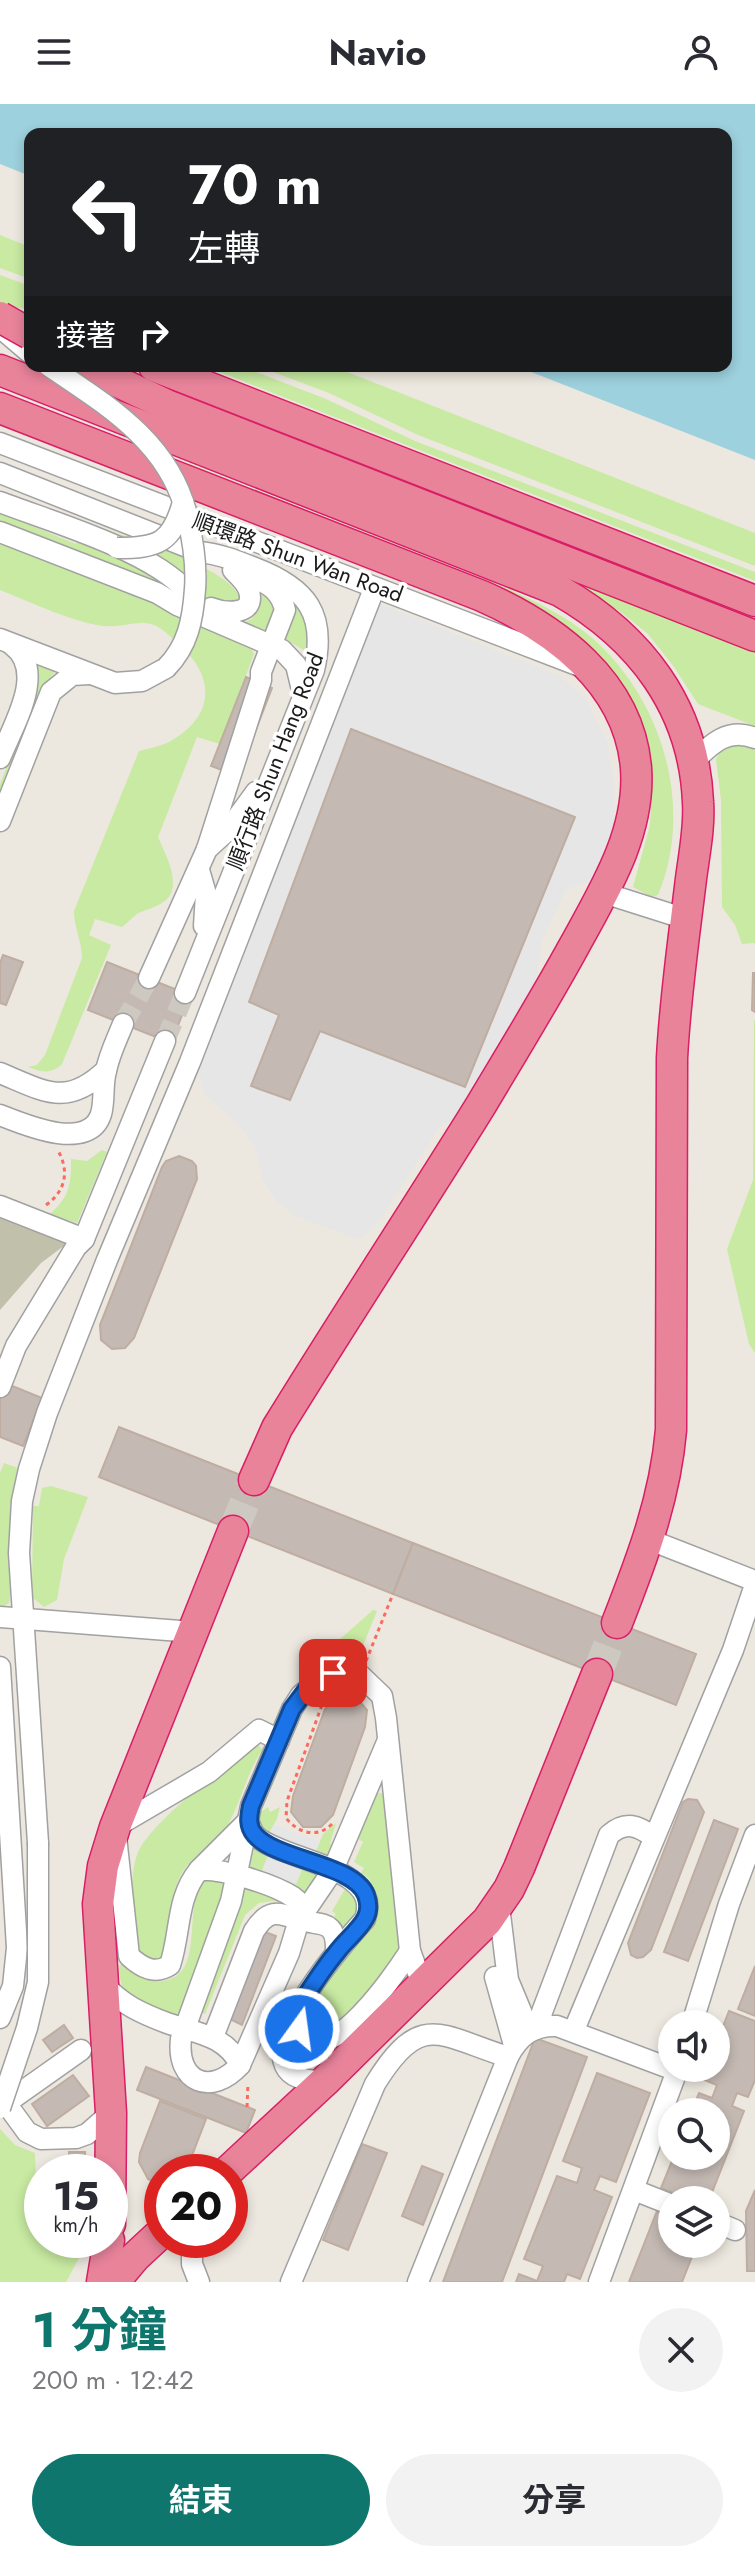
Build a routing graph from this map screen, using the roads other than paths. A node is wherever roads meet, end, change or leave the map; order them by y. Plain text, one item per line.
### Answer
1 (0, 322) edge
2 (24, 329) edge
3 (24, 347) edge
4 (0, 370) edge
5 (58, 372) edge
6 (96, 372) edge
7 (169, 372) edge
8 (0, 408) edge
9 (0, 443) edge
10 (0, 473) edge
11 (183, 500) junction
12 (0, 502) edge
13 (0, 532) edge
14 (117, 548) junction
15 (200, 552) junction
16 (233, 570) junction
17 (374, 589) junction
18 (157, 593) junction
19 (194, 600) junction
20 (755, 601) edge
21 (755, 636) edge
22 (4, 641) edge
23 (272, 645) junction
24 (89, 674) junction
25 (595, 674) junction
26 (303, 694) junction
27 (755, 738) edge
28 (0, 758) edge
29 (693, 762) junction
30 (273, 769) junction
31 (0, 821) edge
32 (207, 849) junction
33 (199, 870) junction
34 (604, 893) junction
35 (686, 919) junction
36 (199, 958) junction
37 (149, 978) tunnel mouth
38 (185, 993) tunnel mouth
39 (123, 1024) tunnel mouth
40 (165, 1041) tunnel mouth
41 (106, 1070) junction
42 (0, 1073) edge
43 (0, 1115) edge
44 (0, 1206) edge
45 (83, 1238) junction
46 (116, 1239) junction
47 (107, 1260) junction
48 (0, 1387) edge
49 (254, 1480) tunnel mouth
50 (233, 1531) tunnel mouth
51 (650, 1540) junction
52 (755, 1583) edge
53 (0, 1617) edge
54 (25, 1618) junction
55 (617, 1623) tunnel mouth
56 (193, 1632) junction
57 (0, 1667) edge
58 (597, 1674) tunnel mouth
59 (279, 1740) junction
60 (388, 1740) junction
61 (248, 1821) junction
62 (115, 1827) junction
63 (755, 1835) edge
64 (654, 1837) junction
65 (199, 1870) junction
66 (333, 1870) junction
67 (237, 1875) junction
68 (493, 1914) junction
69 (302, 1916) junction
70 (410, 1951) junction
71 (336, 1952) junction
72 (104, 1984) junction
73 (422, 1984) junction
74 (696, 2010) edge
75 (295, 2013) junction
76 (0, 2018) edge
77 (185, 2029) junction
78 (574, 2030) junction
79 (213, 2037) junction
80 (522, 2040) junction
81 (81, 2050) dead end
82 (658, 2062) edge
83 (240, 2065) junction
84 (325, 2081) junction
85 (674, 2082) edge
86 (2, 2102) edge
87 (111, 2113) junction
88 (111, 2154) edge
89 (246, 2154) edge
90 (634, 2190) junction
91 (658, 2199) edge
92 (144, 2249) edge
93 (106, 2258) edge
94 (192, 2258) edge
95 (102, 2282) edge
96 (114, 2282) edge
97 (199, 2282) edge
98 (291, 2282) edge
99 (418, 2282) edge
100 (599, 2282) edge

1 - 2 highway, bridge
1 - 3 lane
4 - 29 highway
5 - 11 lane, bridge
6 - 21 highway
7 - 20 highway
8 - 25 highway
9 - 17 lane, 順環路 Shun Wan Road
10 - 15 lane, 順行路 Shun Hang Road
11 - 14 lane, bridge
11 - 19 lane, bridge
12 - 14 lane
13 - 18 lane
14 - 19 lane, bridge
15 - 16 lane
15 - 26 lane, 順行路 Shun Hang Road
16 - 18 lane
16 - 23 lane
17 - 25 lane, 順環路 Shun Wan Road
17 - 46 lane
18 - 23 lane
19 - 24 lane, bridge
22 - 24 lane
22 - 28 lane
23 - 26 lane
23 - 32 lane
24 - 31 lane
25 - 34 highway
26 - 30 lane, 順行路 Shun Hang Road
27 - 29 lane
29 - 35 highway
30 - 32 lane
30 - 36 lane, 順行路 Shun Hang Road
32 - 33 lane
33 - 36 lane
33 - 37 lane
34 - 35 lane
34 - 49 highway
35 - 51 highway
36 - 38 lane, 順行路 Shun Hang Road
39 - 41 lane
40 - 45 lane
41 - 42 lane
41 - 43 lane
44 - 45 lane
45 - 46 lane
45 - 47 lane
45 - 48 lane
46 - 47 lane
47 - 54 lane
50 - 56 highway
51 - 52 lane
51 - 55 highway
52 - 64 lane
53 - 54 lane
54 - 56 lane
54 - 86 lane, bridge
56 - 62 highway
57 - 76 lane
58 - 68 highway
59 - 60 lane
59 - 61 lane
59 - 62 lane
60 - 66 lane
60 - 70 lane
61 - 65 lane
61 - 66 lane
61 - 67 lane
62 - 65 lane
62 - 72 highway
63 - 74 lane
64 - 78 lane
64 - 80 lane
65 - 67 lane
66 - 69 lane
66 - 71 lane
67 - 69 lane
67 - 77 lane
68 - 73 highway
68 - 80 lane
69 - 71 lane
69 - 79 lane
69 - 83 lane
70 - 73 lane
70 - 75 lane
71 - 75 lane
72 - 77 lane
72 - 87 highway
73 - 84 highway
75 - 84 lane
77 - 79 lane
77 - 83 lane
78 - 80 lane
78 - 82 lane
79 - 83 lane
80 - 98 lane
80 - 99 lane
81 - 86 lane
84 - 89 highway
85 - 90 lane
86 - 87 lane
87 - 88 highway
90 - 91 lane
90 - 100 lane
92 - 96 highway
93 - 95 highway
94 - 97 lane

